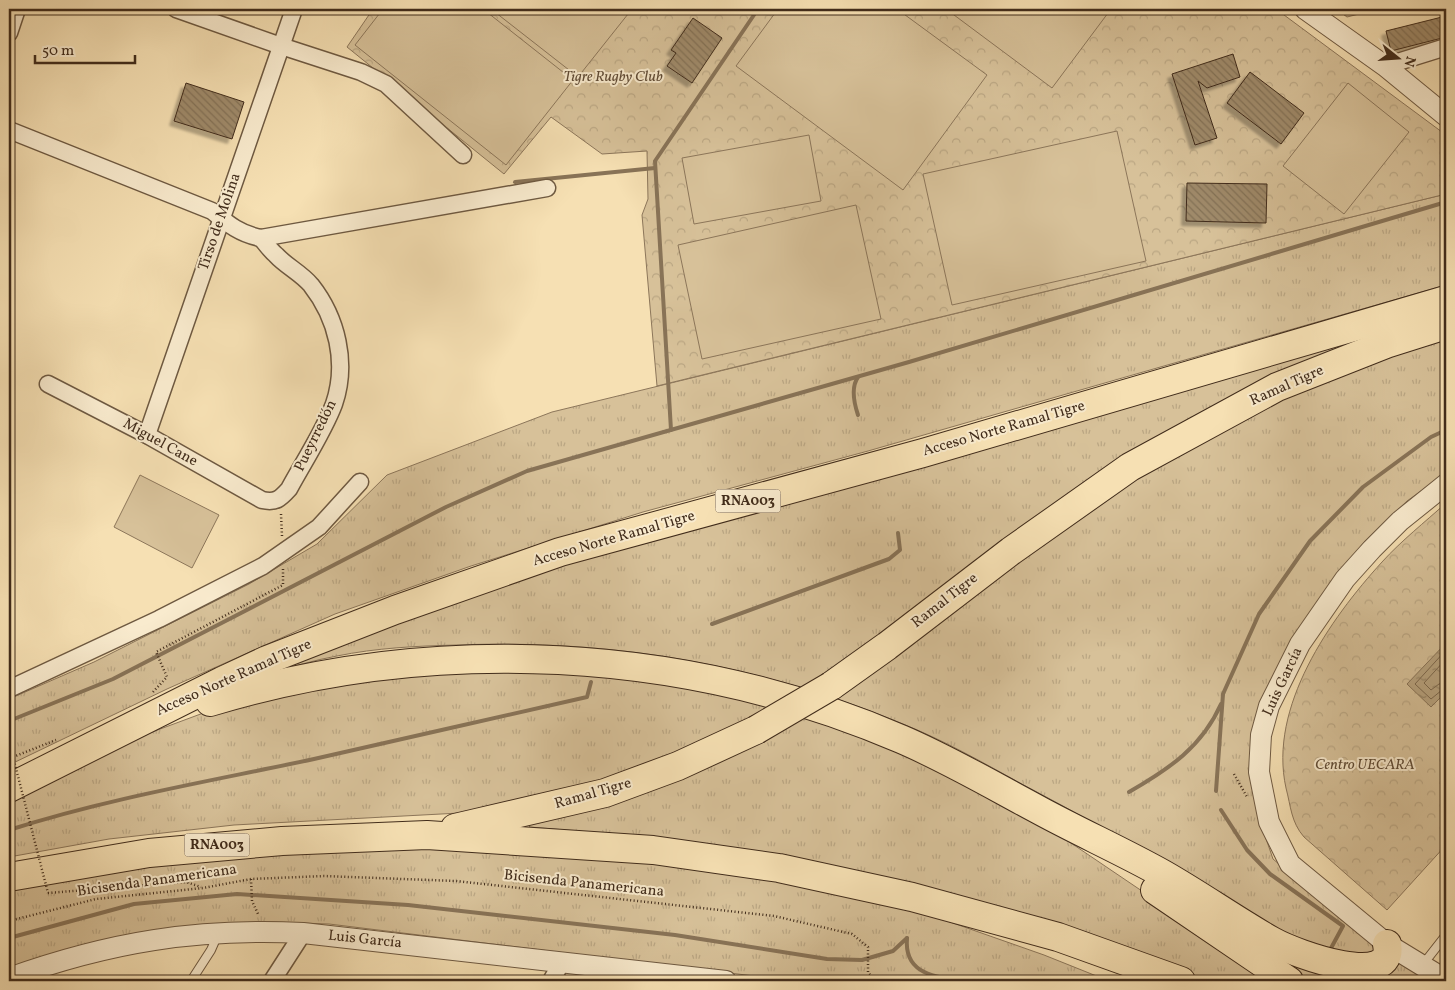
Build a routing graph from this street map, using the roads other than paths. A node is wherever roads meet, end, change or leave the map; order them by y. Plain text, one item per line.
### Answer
1 (17, 9) edge
2 (176, 9) edge
3 (294, 9) edge
4 (1305, 9) edge
5 (9, 33) edge
6 (281, 46) junction
7 (1446, 47) edge
8 (1385, 66) junction
9 (1446, 116) edge
10 (9, 130) edge
11 (463, 155) dead end
12 (547, 188) dead end
13 (221, 218) junction
14 (261, 238) junction
15 (1446, 300) edge
16 (1446, 325) edge
17 (48, 384) dead end
18 (147, 435) junction
19 (360, 482) dead end
20 (1446, 484) edge
21 (272, 502) joint
22 (9, 688) edge
23 (70, 756) junction
24 (9, 788) edge
25 (1039, 810) junction
26 (427, 835) junction
27 (9, 877) edge
28 (984, 917) junction
29 (1365, 924) junction
30 (218, 932) junction
31 (302, 933) junction
32 (1446, 935) edge
33 (1387, 944) junction
34 (1428, 958) junction
35 (562, 962) junction
36 (1446, 968) edge
37 (9, 978) edge
38 (1446, 980) edge
39 (191, 981) edge
40 (272, 981) edge
41 (551, 981) edge
42 (726, 981) edge
43 (1130, 981) edge
44 (1181, 981) edge
45 (1289, 981) edge

1 - 5 street
2 - 6 street
3 - 6 street, Tirso de Molina
4 - 8 street
6 - 11 street
6 - 13 street, Tirso de Molina
7 - 8 street
8 - 9 street
10 - 13 street
12 - 14 street
13 - 14 street
13 - 18 street, Tirso de Molina
14 - 21 street, Pueyrredón
15 - 23 highway, Acceso Norte Ramal Tigre / RNA003
16 - 26 highway, Ramal Tigre / RNA003, bridge
17 - 18 street, Miguel Cane
18 - 21 street, Miguel Cane
19 - 22 street
20 - 29 street, Luis García
23 - 24 highway, Acceso Norte Ramal Tigre / RNA003
23 - 25 highway
25 - 33 highway
25 - 45 highway
26 - 27 highway, RNA003
26 - 28 highway
28 - 43 highway
28 - 44 highway
29 - 33 street, Luis García
29 - 34 street, Luis García
30 - 31 street, Luis García
30 - 37 street, Luis García
30 - 39 lane
31 - 35 street, Luis García
31 - 40 street
32 - 34 lane
33 - 38 street, Luis García
34 - 36 street, Luis García
35 - 41 street
35 - 42 street, Luis García

